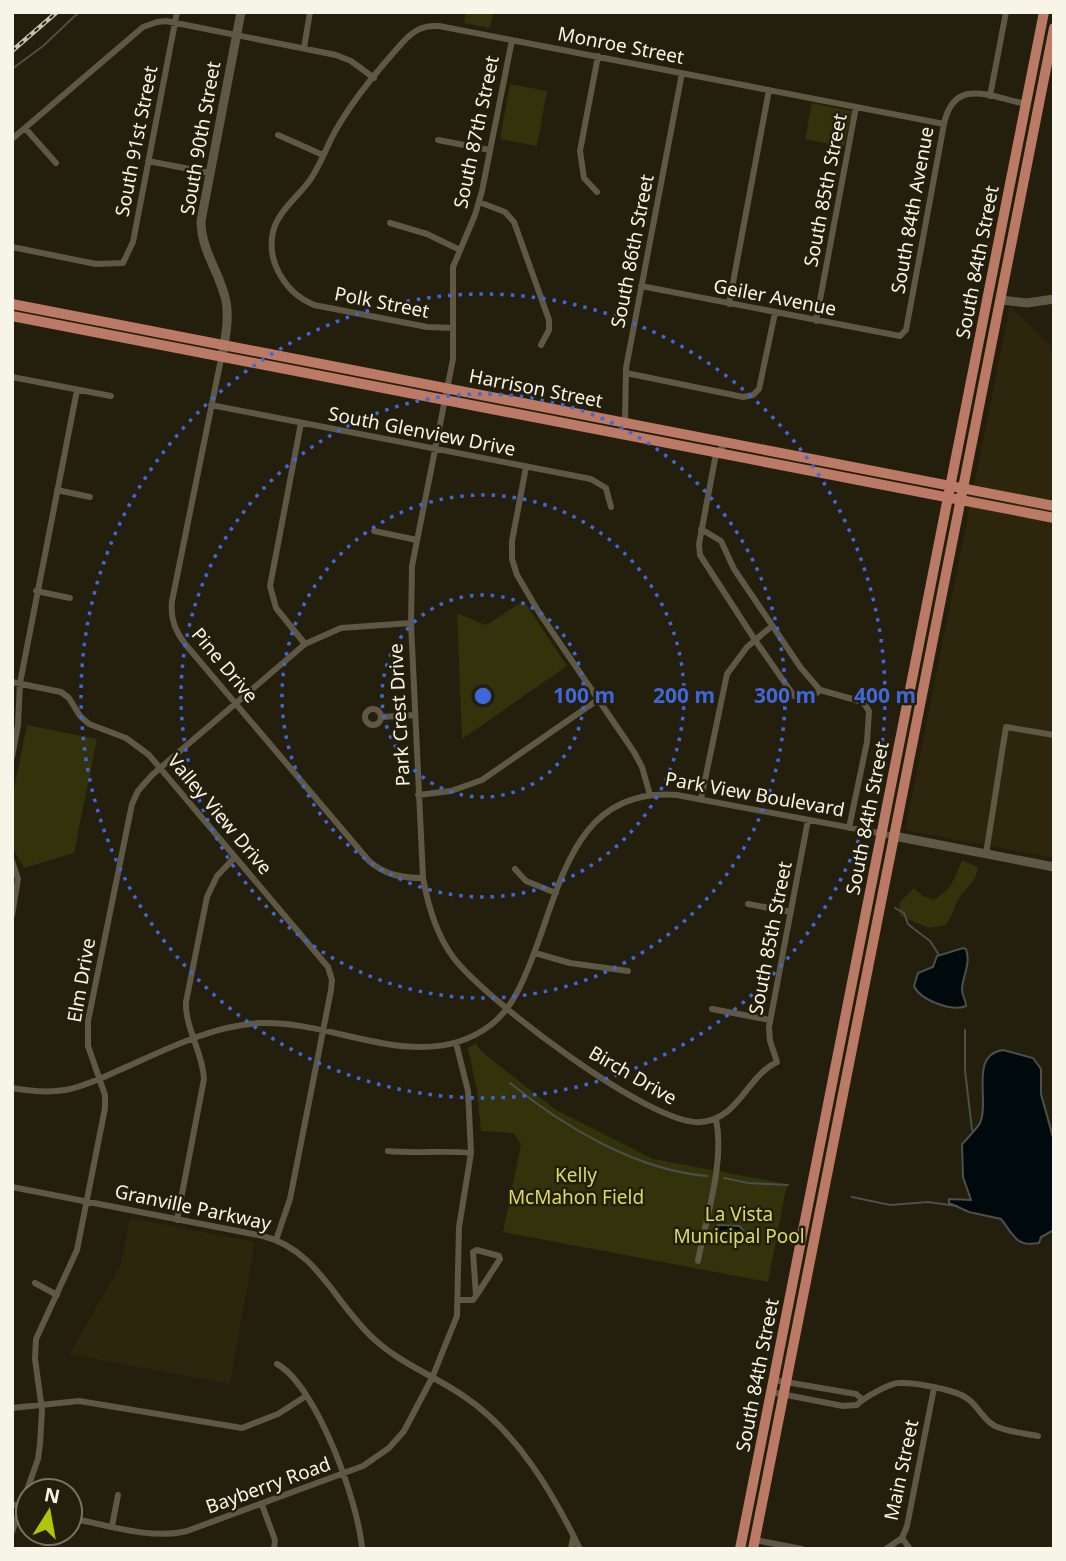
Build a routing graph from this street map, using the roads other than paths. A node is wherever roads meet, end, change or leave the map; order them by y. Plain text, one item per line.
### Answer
1 (177, 12) edge
2 (241, 12) edge
3 (310, 12) edge
4 (1006, 12) edge
5 (1044, 12) edge
6 (175, 23) junction
7 (1054, 28) edge
8 (237, 34) junction
9 (512, 40) junction
10 (303, 48) junction
11 (598, 56) junction
12 (682, 73) junction
13 (373, 78) junction
14 (769, 90) junction
15 (990, 96) junction
16 (1026, 104) junction
17 (856, 107) junction
18 (944, 124) junction
19 (25, 128) junction
20 (278, 135) dead end
21 (12, 139) edge
22 (438, 140) dead end
23 (490, 150) junction
24 (323, 155) junction
25 (148, 161) junction
26 (56, 163) dead end
27 (209, 173) junction
28 (597, 192) dead end
29 (480, 202) junction
30 (390, 223) dead end
31 (1002, 225) junction
32 (12, 247) edge
33 (460, 250) junction
34 (641, 286) junction
35 (1054, 299) edge
36 (1001, 300) junction
37 (12, 304) edge
38 (729, 304) junction
39 (775, 313) junction
40 (12, 316) edge
41 (816, 321) junction
42 (453, 328) junction
43 (903, 334) joint
44 (541, 345) dead end
45 (223, 351) junction
46 (625, 373) junction
47 (12, 377) edge
48 (77, 390) junction
49 (447, 394) junction
50 (111, 396) dead end
51 (211, 405) junction
52 (301, 423) junction
53 (625, 423) junction
54 (617, 433) junction
55 (726, 443) junction
56 (436, 450) junction
57 (717, 453) junction
58 (526, 467) junction
59 (964, 489) junction
60 (57, 490) junction
61 (950, 492) junction
62 (90, 497) dead end
63 (961, 500) junction
64 (1054, 506) edge
65 (611, 507) dead end
66 (1054, 518) edge
67 (701, 529) junction
68 (374, 531) dead end
69 (417, 540) junction
70 (36, 591) junction
71 (70, 598) dead end
72 (411, 623) junction
73 (772, 626) junction
74 (755, 640) junction
75 (305, 644) junction
76 (16, 682) edge
77 (820, 690) junction
78 (599, 699) junction
79 (236, 703) junction
80 (414, 715) junction
81 (381, 717) dead end
82 (1054, 735) edge
83 (12, 757) edge
84 (160, 768) junction
85 (650, 794) junction
86 (418, 795) junction
87 (701, 799) junction
88 (808, 820) junction
89 (849, 828) junction
90 (882, 834) junction
91 (894, 836) junction
92 (986, 854) junction
93 (235, 857) junction
94 (12, 861) edge
95 (1054, 867) edge
96 (515, 869) dead end
97 (423, 878) junction
98 (556, 893) junction
99 (748, 904) dead end
100 (791, 912) junction
101 (12, 915) edge
102 (535, 953) junction
103 (628, 971) dead end
104 (506, 1009) junction
105 (712, 1009) dead end
106 (770, 1020) junction
107 (323, 1031) junction
108 (194, 1038) junction
109 (456, 1043) junction
110 (99, 1079) junction
111 (12, 1088) edge
112 (716, 1119) junction
113 (388, 1151) dead end
114 (471, 1153) junction
115 (12, 1187) edge
116 (86, 1201) junction
117 (177, 1220) junction
118 (276, 1240) junction
119 (698, 1261) dead end
120 (35, 1283) dead end
121 (57, 1295) junction
122 (477, 1296) junction
123 (458, 1300) junction
124 (278, 1364) dead end
125 (432, 1378) junction
126 (774, 1380) junction
127 (786, 1382) junction
128 (934, 1388) junction
129 (771, 1392) junction
130 (783, 1394) junction
131 (306, 1396) junction
132 (862, 1399) junction
133 (42, 1404) junction
134 (12, 1408) edge
135 (1038, 1436) dead end
136 (342, 1475) junction
137 (33, 1477) edge
138 (118, 1494) dead end
139 (262, 1505) junction
140 (84, 1521) edge
141 (112, 1526) junction
142 (573, 1538) junction
143 (901, 1538) junction
144 (754, 1544) edge
145 (274, 1549) edge
146 (362, 1549) edge
147 (571, 1549) edge
148 (580, 1549) edge
149 (740, 1549) edge
150 (802, 1549) edge
151 (886, 1549) edge
152 (910, 1549) edge

1 - 6 street, South 91st Street
2 - 8 street, South 90th Street
3 - 10 street
4 - 15 street
5 - 16 main road, South 84th Street
6 - 8 street
6 - 19 street
6 - 25 street, South 91st Street
7 - 36 main road, South 84th Street
8 - 10 street
8 - 27 street, South 90th Street
9 - 11 street, Monroe Street
9 - 13 street, Monroe Street
9 - 23 street, South 87th Street
10 - 13 street
11 - 12 street, Monroe Street
11 - 28 street
12 - 14 street, Monroe Street
12 - 34 street, South 86th Street
13 - 24 street
14 - 17 street, Monroe Street
14 - 38 street
15 - 16 street
15 - 18 street, South 84th Avenue
16 - 31 main road, South 84th Street
17 - 18 street, Monroe Street
17 - 41 street, South 85th Street
18 - 43 street, South 84th Avenue
19 - 21 street
19 - 26 street
20 - 24 street
22 - 23 street
23 - 29 street, South 87th Street
24 - 42 street, Polk Street
25 - 27 street
25 - 32 street, South 91st Street
27 - 45 street, South 90th Street
29 - 33 street, South 87th Street
29 - 44 street
30 - 33 street
31 - 36 main road
31 - 61 main road, South 84th Street
33 - 42 street, South 87th Street
34 - 38 street, Geiler Avenue
34 - 46 street, South 86th Street
35 - 36 street
36 - 59 main road, South 84th Street
37 - 45 main road, Harrison Street
38 - 39 street, Geiler Avenue
39 - 41 street, Geiler Avenue
39 - 46 street
40 - 45 main road, Harrison Street
41 - 43 street, Geiler Avenue
42 - 49 street, South 87th Street
45 - 49 main road, Harrison Street
45 - 51 street, Pine Drive
46 - 53 street, South 86th Street
47 - 48 street
48 - 50 street
48 - 60 street
49 - 53 main road, Harrison Street
49 - 54 main road, Harrison Street
49 - 56 street, Park Crest Drive
51 - 52 street, South Glenview Drive
51 - 79 street, Pine Drive
52 - 56 street, South Glenview Drive
52 - 75 street
53 - 54 street
53 - 55 main road, Harrison Street
54 - 57 main road, Harrison Street
55 - 57 street
55 - 61 main road, Harrison Street
56 - 58 street, South Glenview Drive
56 - 69 street, Park Crest Drive
57 - 61 main road, Harrison Street
57 - 67 street
58 - 65 street, South Glenview Drive
58 - 78 street
59 - 61 main road, Harrison Street
59 - 63 main road, South 84th Street
59 - 64 main road, Harrison Street
60 - 62 street
60 - 70 street
61 - 63 main road, Harrison Street
61 - 90 main road, South 84th Street
63 - 66 main road, Harrison Street
63 - 91 main road, South 84th Street
67 - 73 street
67 - 74 street
68 - 69 street
69 - 72 street, Park Crest Drive
70 - 71 street
70 - 76 street
72 - 75 street, Elm Drive
72 - 80 street, Park Crest Drive
73 - 74 street
73 - 77 street
74 - 77 street
74 - 87 street
75 - 79 street, Elm Drive
76 - 83 street
76 - 84 street, Valley View Drive
77 - 89 street
78 - 85 street
78 - 86 street
79 - 84 street, Elm Drive
79 - 97 street, Pine Drive
80 - 81 street
80 - 86 street, Park Crest Drive
82 - 92 street
84 - 93 street, Valley View Drive
84 - 110 street, Elm Drive
85 - 87 street, Park View Boulevard
85 - 98 street, Park View Boulevard
86 - 97 street, Park Crest Drive
87 - 88 street, Park View Boulevard
88 - 89 street, Park View Boulevard
88 - 100 street, South 85th Street
89 - 90 street, Park View Boulevard
90 - 91 street, Park View Boulevard
90 - 126 main road, South 84th Street
91 - 92 street, Park View Boulevard
91 - 127 main road, South 84th Street
92 - 95 street, Park View Boulevard
93 - 107 street, Valley View Drive
93 - 108 street
94 - 101 street
96 - 98 street
97 - 104 street, Park Crest Drive
98 - 102 street, Park View Boulevard
99 - 100 street
100 - 106 street, South 85th Street
102 - 103 street
102 - 104 street, Park View Boulevard
104 - 109 street, Park View Boulevard
104 - 112 street, Birch Drive
105 - 106 street
106 - 112 street, South 85th Street
107 - 108 street, Park View Boulevard
107 - 109 street, Park View Boulevard
107 - 118 street, Valley View Drive
108 - 110 street, Park View Boulevard
108 - 117 street
109 - 114 street
110 - 111 street, Park View Boulevard
110 - 116 street, Elm Drive
112 - 119 street
113 - 114 street
114 - 123 street
115 - 116 street, Granville Parkway
116 - 117 street, Granville Parkway
116 - 121 street, Elm Drive
117 - 118 street, Granville Parkway
118 - 125 street, Granville Parkway
120 - 121 street
121 - 133 street, Elm Drive
122 - 122 street
122 - 123 street
123 - 125 street
124 - 131 street
125 - 136 street, Bayberry Road
125 - 142 street, Granville Parkway
126 - 127 street
126 - 129 main road, South 84th Street
127 - 130 main road, South 84th Street
127 - 132 street
128 - 132 street
128 - 135 street
128 - 143 street, Main Street
129 - 130 street
129 - 149 main road, South 84th Street
130 - 132 street
130 - 144 main road, South 84th Street
131 - 133 street
131 - 136 street
133 - 134 street
133 - 137 street, Elm Drive
136 - 139 street, Bayberry Road
136 - 146 street
138 - 141 street
139 - 141 street, Bayberry Road
139 - 145 street
140 - 141 street, Bayberry Road
142 - 147 street
142 - 148 street, Granville Parkway
143 - 151 street, Main Street
143 - 152 street
144 - 150 street

